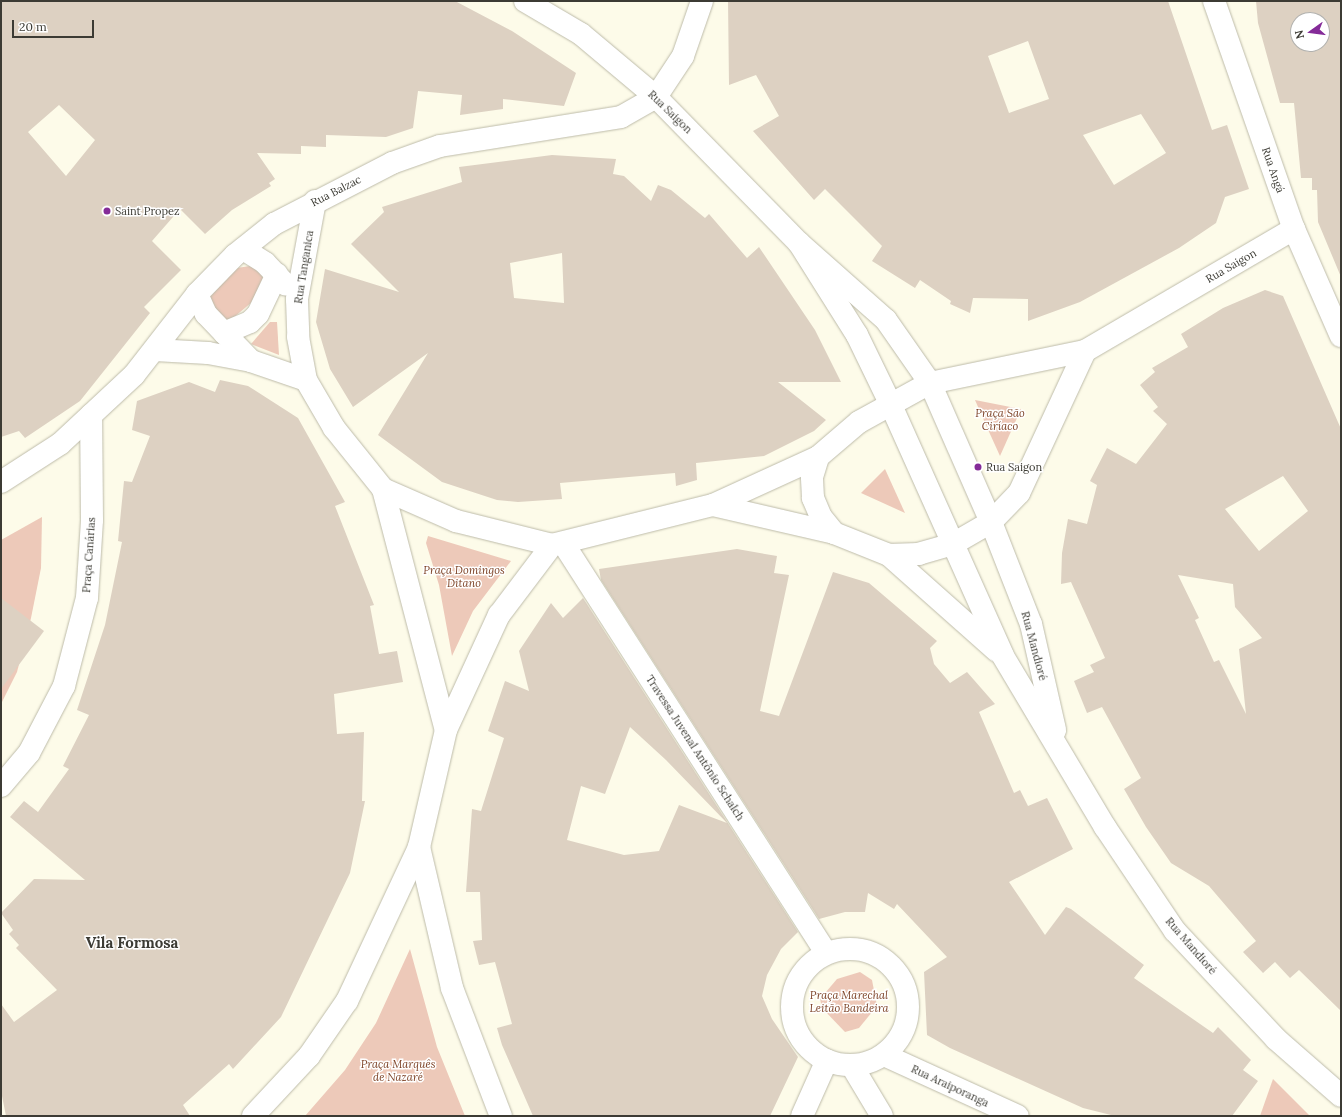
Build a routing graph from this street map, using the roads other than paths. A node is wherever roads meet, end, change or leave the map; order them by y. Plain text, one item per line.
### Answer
1 (525, 1) edge
2 (702, 1) edge
3 (1214, 1) edge
4 (656, 98) junction
5 (315, 201) junction
6 (1294, 229) junction
7 (799, 243) junction
8 (243, 249) junction
9 (277, 274) junction
10 (197, 294) junction
11 (297, 299) junction
12 (224, 334) junction
13 (1341, 336) edge
14 (156, 350) junction
15 (1085, 351) junction
16 (251, 361) junction
17 (306, 380) junction
18 (930, 383) junction
19 (890, 403) junction
20 (91, 415) junction
21 (818, 457) junction
22 (1, 482) edge
23 (383, 490) junction
24 (713, 506) junction
25 (991, 522) junction
26 (834, 532) junction
27 (558, 544) junction
28 (953, 544) junction
29 (889, 555) junction
30 (1003, 656) junction
31 (446, 730) junction
32 (1059, 750) junction
33 (1, 786) edge
34 (419, 847) junction
35 (826, 953) junction
36 (884, 1055) junction
37 (827, 1060) junction
38 (852, 1066) junction
39 (1341, 1096) edge
40 (253, 1116) edge
41 (501, 1116) edge
42 (802, 1116) edge
43 (882, 1116) edge
44 (1018, 1116) edge

1 - 4 street, Rua Saigon
2 - 4 street
3 - 6 street, Rua Angá
4 - 5 street, Rua Balzac
4 - 7 street, Rua Saigon
5 - 8 street, Rua Balzac
5 - 11 street, Rua Tanganica
6 - 13 street, Rua Angá
6 - 15 street, Rua Saigon
7 - 18 street, Rua Saigon
7 - 19 street, Rua Saigon
8 - 9 street
8 - 10 street, Rua Balzac
9 - 11 street
9 - 12 street
10 - 12 street
10 - 14 street, Rua Balzac
11 - 17 street, Rua Tanganica
12 - 16 street
14 - 16 street
14 - 20 street, Rua Balzac
15 - 18 street
15 - 25 street
16 - 17 street
17 - 23 street, Rua Tanganica
18 - 19 street
18 - 25 street
19 - 21 street
19 - 28 street
20 - 22 street
20 - 33 street, Praça Canárias
21 - 24 street
21 - 26 street
23 - 27 street
23 - 31 street
24 - 26 street
24 - 27 street
25 - 28 street
25 - 32 street, Rua Mandioré
26 - 29 street
27 - 31 street
27 - 35 street, Travessa Juvenal Antônio Schalch
28 - 29 street
28 - 30 street, Rua Mandioré
29 - 30 street
30 - 32 street, Rua Mandioré
31 - 34 street
32 - 39 street, Rua Mandioré
34 - 40 street
34 - 41 street
35 - 36 street
35 - 37 street
36 - 38 street
36 - 44 street, Rua Araiporanga
37 - 38 street
37 - 42 street
38 - 43 street

